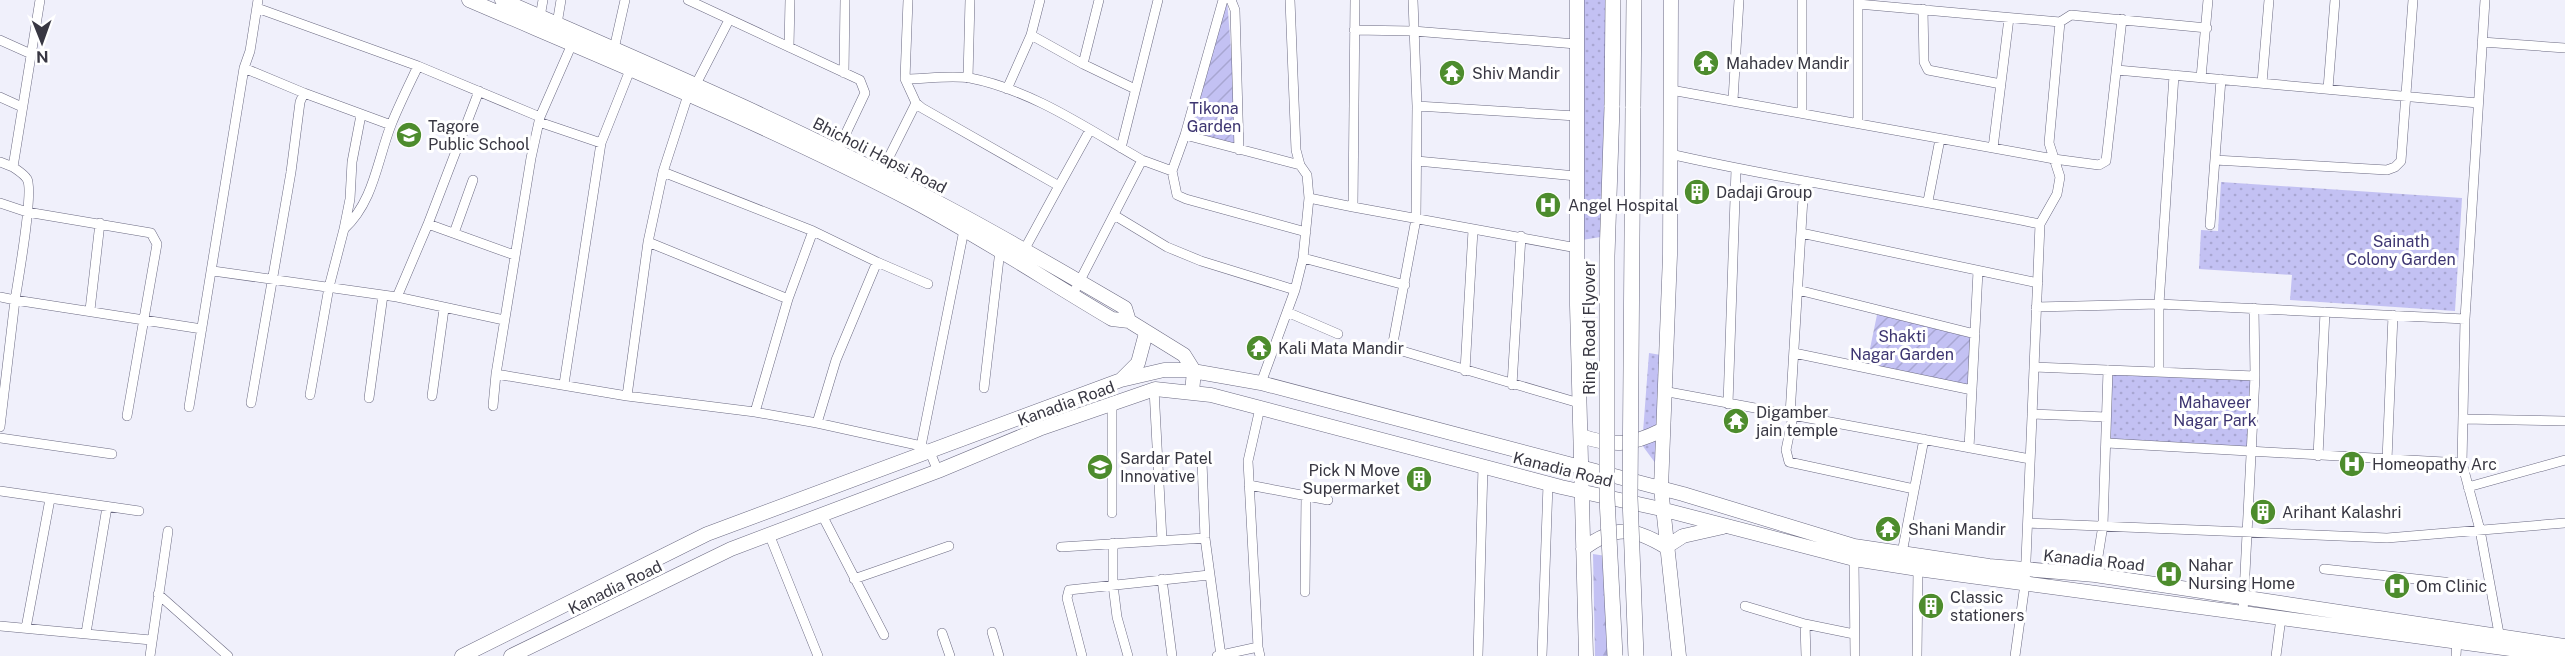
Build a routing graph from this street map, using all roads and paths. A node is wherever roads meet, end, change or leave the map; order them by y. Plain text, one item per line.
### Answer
1 (40, 0) edge
2 (469, 0) edge
3 (502, 0) edge
4 (543, 0) edge
5 (561, 0) edge
6 (625, 0) edge
7 (688, 0) edge
8 (790, 0) edge
9 (845, 0) edge
10 (908, 0) edge
11 (970, 0) edge
12 (1040, 0) edge
13 (1099, 0) edge
14 (1158, 0) edge
15 (1223, 0) edge
16 (1232, 0) edge
17 (1290, 0) edge
18 (1355, 0) edge
19 (1413, 0) edge
20 (1577, 0) edge
21 (1613, 0) edge
22 (1634, 0) edge
23 (1671, 0) edge
24 (1739, 0) edge
25 (1802, 0) edge
26 (2208, 0) edge
27 (2269, 0) edge
28 (2335, 0) edge
29 (2413, 0) edge
30 (2485, 0) edge
31 (1858, 2) edge
32 (258, 4) edge
33 (1923, 9) junction
34 (540, 16) junction
35 (2008, 18) junction
36 (2122, 19) junction
37 (729, 20) junction
38 (2060, 22) junction
39 (557, 24) junction
40 (2206, 28) junction
41 (1354, 30) junction
42 (1413, 31) junction
43 (1031, 35) junction
44 (0, 40) edge
45 (2482, 42) junction
46 (572, 44) junction
47 (1576, 44) junction
48 (789, 47) junction
49 (2565, 48) edge
50 (614, 49) junction
51 (31, 54) junction
52 (1083, 64) junction
53 (418, 66) junction
54 (244, 68) junction
55 (630, 70) junction
56 (2117, 70) junction
57 (844, 73) junction
58 (2174, 75) junction
59 (968, 78) junction
60 (2201, 78) junction
61 (905, 79) junction
62 (2221, 79) junction
63 (2262, 83) junction
64 (2001, 84) junction
65 (1007, 89) junction
66 (1135, 89) junction
67 (2328, 89) junction
68 (1671, 90) junction
69 (479, 91) junction
70 (691, 91) junction
71 (304, 93) junction
72 (2406, 96) junction
73 (0, 98) edge
74 (1733, 100) junction
75 (916, 103) junction
76 (2478, 103) junction
77 (1417, 106) junction
78 (22, 107) junction
79 (1802, 112) junction
80 (361, 115) junction
81 (1576, 116) junction
82 (540, 119) junction
83 (1858, 123) junction
84 (391, 125) junction
85 (1090, 130) junction
86 (1185, 135) junction
87 (1940, 139) junction
88 (601, 143) junction
89 (1120, 148) junction
90 (1993, 148) junction
91 (1239, 150) junction
92 (837, 152) junction
93 (1670, 154) junction
94 (2054, 159) junction
95 (1142, 160) junction
96 (2215, 160) junction
97 (1417, 161) junction
98 (0, 162) edge
99 (1300, 165) junction
100 (13, 167) junction
101 (1736, 169) junction
102 (1173, 171) junction
103 (663, 172) junction
104 (881, 173) junction
105 (1576, 176) junction
106 (473, 180) dead end
107 (1804, 181) junction
108 (1059, 186) junction
109 (1309, 198) junction
110 (1928, 201) junction
111 (0, 203) edge
112 (1353, 207) junction
113 (27, 212) junction
114 (1114, 215) junction
115 (1416, 219) junction
116 (100, 223) junction
117 (428, 224) junction
118 (965, 224) junction
119 (2040, 224) junction
120 (2210, 225) dead end
121 (345, 229) junction
122 (1473, 230) junction
123 (813, 231) junction
124 (1306, 232) junction
125 (454, 233) junction
126 (1801, 233) junction
127 (1521, 236) junction
128 (648, 242) junction
129 (1577, 248) junction
130 (1000, 250) junction
131 (514, 255) junction
132 (1022, 256) junction
133 (1303, 258) junction
134 (877, 262) junction
135 (213, 271) junction
136 (1978, 271) junction
137 (272, 279) junction
138 (1080, 282) junction
139 (2038, 283) junction
140 (928, 284) dead end
141 (1404, 285) junction
142 (329, 287) junction
143 (1295, 290) junction
144 (1798, 290) junction
145 (383, 295) junction
146 (1072, 296) junction
147 (0, 297) edge
148 (397, 297) junction
149 (788, 299) junction
150 (15, 300) junction
151 (2159, 304) junction
152 (2036, 307) junction
153 (2254, 308) junction
154 (444, 309) junction
155 (90, 310) junction
156 (1287, 312) junction
157 (2325, 312) junction
158 (2393, 315) junction
159 (2465, 319) junction
160 (144, 320) junction
161 (504, 320) junction
162 (1129, 321) junction
163 (202, 329) junction
164 (1146, 333) junction
165 (1975, 333) junction
166 (1338, 334) dead end
167 (1794, 353) junction
168 (2034, 367) junction
169 (2108, 370) junction
170 (1194, 371) junction
171 (1465, 371) junction
172 (2159, 372) junction
173 (496, 374) junction
174 (2255, 376) junction
175 (1121, 380) junction
176 (1261, 383) junction
177 (564, 384) junction
178 (1512, 385) junction
179 (984, 388) dead end
180 (1154, 389) junction
181 (1972, 390) junction
182 (1663, 391) junction
183 (1192, 392) junction
184 (310, 395) dead end
185 (432, 396) dead end
186 (627, 396) junction
187 (369, 398) dead end
188 (1112, 402) junction
189 (251, 403) dead end
190 (1579, 404) junction
191 (1728, 404) junction
192 (493, 406) dead end
193 (189, 407) dead end
194 (1260, 408) junction
195 (755, 412) junction
196 (2032, 414) junction
197 (127, 416) dead end
198 (1791, 416) junction
199 (2106, 417) junction
200 (2463, 419) junction
201 (2565, 421) edge
202 (817, 423) junction
203 (0, 427) edge
204 (1662, 430) junction
205 (1581, 436) junction
206 (0, 438) edge
207 (1924, 439) junction
208 (2107, 443) junction
209 (925, 448) junction
210 (1970, 448) junction
211 (2251, 451) junction
212 (112, 454) dead end
213 (2318, 456) junction
214 (2030, 459) junction
215 (2387, 460) junction
216 (2565, 460) edge
217 (1202, 462) dead end
218 (2462, 463) junction
219 (1483, 466) junction
220 (1582, 469) junction
221 (938, 471) junction
222 (1548, 484) junction
223 (1249, 485) junction
224 (1661, 488) junction
225 (2468, 488) junction
226 (1914, 489) junction
227 (0, 491) edge
228 (1583, 492) junction
229 (1306, 496) junction
230 (51, 499) junction
231 (1328, 500) dead end
232 (107, 507) junction
233 (1661, 509) junction
234 (139, 511) dead end
235 (1112, 513) dead end
236 (822, 515) junction
237 (744, 520) junction
238 (2028, 524) junction
239 (2565, 524) edge
240 (2103, 525) junction
241 (1728, 526) junction
242 (2480, 530) junction
243 (168, 531) dead end
244 (2248, 532) junction
245 (769, 534) junction
246 (1204, 538) junction
247 (753, 540) junction
248 (1162, 540) junction
249 (1113, 543) junction
250 (949, 546) dead end
251 (1061, 547) dead end
252 (1666, 547) junction
253 (1583, 549) junction
254 (1902, 553) junction
255 (1854, 559) junction
256 (2324, 568) dead end
257 (1918, 569) junction
258 (2024, 569) junction
259 (1209, 575) junction
260 (2096, 575) junction
261 (854, 579) junction
262 (1162, 579) junction
263 (2025, 584) junction
264 (1113, 585) junction
265 (2490, 587) junction
266 (1305, 592) dead end
267 (158, 594) junction
268 (2244, 597) junction
269 (1745, 606) dead end
270 (2243, 613) junction
271 (545, 615) junction
272 (2281, 618) junction
273 (1805, 624) junction
274 (0, 626) edge
275 (26, 628) junction
276 (992, 632) dead end
277 (87, 633) junction
278 (942, 633) dead end
279 (555, 634) junction
280 (1854, 634) junction
281 (884, 635) dead end
282 (2458, 636) junction
283 (151, 640) junction
284 (2500, 642) junction
285 (2565, 646) edge
286 (1259, 652) edge
287 (2555, 655) edge
288 (150, 656) edge
289 (228, 656) edge
290 (462, 656) edge
291 (511, 656) edge
292 (818, 656) edge
293 (950, 656) edge
294 (999, 656) edge
295 (1082, 656) edge
296 (1128, 656) edge
297 (1172, 656) edge
298 (1220, 656) edge
299 (1478, 656) edge
300 (1542, 656) edge
301 (1586, 656) edge
302 (1615, 656) edge
303 (1636, 656) edge
304 (1679, 656) edge
305 (1806, 656) edge
306 (1855, 656) edge
307 (1917, 656) edge
308 (2015, 656) edge
309 (2276, 656) edge
310 (2456, 656) edge

1 - 51 street
2 - 46 main road
3 - 34 main road, Bhicholi Hapsi Road
4 - 34 street
5 - 39 street
6 - 50 street
7 - 37 street
8 - 48 street
9 - 57 street
10 - 61 street
11 - 59 street
12 - 43 street
13 - 52 street
14 - 66 street
15 - 86 street
16 - 91 street
17 - 99 street
18 - 41 street
19 - 42 street
20 - 47 main road
21 - 302 main road, Ring Road Flyover, bridge
22 - 303 main road, bridge
23 - 68 main road
24 - 74 street
25 - 79 street
26 - 40 street
27 - 63 street
28 - 67 street
29 - 72 street
30 - 45 street
31 - 33 street
31 - 83 street
32 - 53 street
32 - 54 street
33 - 35 street
33 - 64 street
34 - 39 main road, Bhicholi Hapsi Road
35 - 38 street
35 - 64 street
36 - 38 street
36 - 40 street
36 - 56 street
37 - 48 street
37 - 70 street
38 - 94 street
39 - 50 main road, Bhicholi Hapsi Road
40 - 60 street
41 - 42 street
41 - 112 street
42 - 47 street
42 - 77 street
43 - 52 street
43 - 65 street
44 - 51 street
45 - 49 street
45 - 76 street
46 - 55 main road
46 - 82 street
47 - 81 main road
48 - 57 street
50 - 70 main road, Bhicholi Hapsi Road
51 - 78 street
52 - 66 street
53 - 69 street
53 - 84 street
54 - 71 street
54 - 135 street
55 - 70 main road
55 - 88 street
56 - 58 street
56 - 94 street
57 - 92 street
58 - 60 street
58 - 151 street
59 - 61 street
59 - 65 street
60 - 62 street
61 - 75 street
62 - 63 street
62 - 96 street
63 - 67 street
64 - 90 street
65 - 85 street
66 - 89 street
67 - 72 street
68 - 74 street
68 - 93 main road
69 - 82 street
69 - 117 street
70 - 92 main road, Bhicholi Hapsi Road
70 - 103 street
70 - 118 main road
71 - 80 street
71 - 137 street
72 - 76 street
72 - 96 street
73 - 78 street
74 - 79 street
75 - 104 street
75 - 108 street
76 - 159 street
77 - 81 street
77 - 97 street
78 - 100 street
79 - 83 street
80 - 84 street
80 - 121 street
81 - 105 main road
82 - 88 street
82 - 131 street
83 - 87 street
84 - 121 street
85 - 89 street
85 - 108 street
86 - 91 street
86 - 102 street
87 - 90 street
87 - 110 street
88 - 177 street
89 - 95 street
90 - 94 street
91 - 99 street
92 - 104 main road, Bhicholi Hapsi Road
93 - 101 street
93 - 182 main road
94 - 119 street
95 - 102 street
95 - 114 street
96 - 120 street
97 - 105 street
97 - 115 street
98 - 100 street
99 - 109 street
100 - 113 street
101 - 107 street
101 - 191 street
102 - 124 street
103 - 123 street
103 - 128 street
104 - 118 main road, Bhicholi Hapsi Road
105 - 129 main road
106 - 125 street
107 - 110 street
107 - 126 street
108 - 132 street
109 - 112 street
109 - 124 street
110 - 119 street
111 - 113 street
112 - 115 street
113 - 116 street
113 - 150 street
114 - 138 street
114 - 143 street
115 - 122 street
115 - 141 street
116 - 155 street
116 - 160 street
117 - 125 street
117 - 148 street
118 - 130 main road
118 - 132 main road, Bhicholi Hapsi Road
118 - 209 street
119 - 139 street
121 - 142 street
122 - 127 street
122 - 171 street
123 - 134 street
123 - 149 street
124 - 133 street
125 - 131 street
126 - 136 street
126 - 144 street
127 - 129 street
127 - 178 street
128 - 149 street
128 - 186 street
129 - 190 main road
130 - 132 main road
130 - 179 street
131 - 161 street
132 - 138 main road, Bhicholi Hapsi Road
132 - 146 main road
133 - 141 street
133 - 143 street
134 - 140 street
134 - 202 street
135 - 137 street
135 - 163 street
136 - 139 street
136 - 165 street
137 - 142 street
137 - 189 street
138 - 146 street
138 - 162 main road, Bhicholi Hapsi Road
139 - 152 street
141 - 171 street
142 - 145 street
142 - 184 street
143 - 156 street
144 - 165 street
144 - 167 street
145 - 148 street
145 - 187 street
146 - 162 main road
147 - 150 street
148 - 154 street
149 - 195 street
150 - 155 street
150 - 203 street
151 - 152 street
151 - 153 street
151 - 172 street
152 - 168 street
153 - 157 street
153 - 174 street
154 - 161 street
154 - 185 street
155 - 160 street
156 - 166 street
156 - 176 street
157 - 158 street
157 - 213 street
158 - 159 street
158 - 215 street
159 - 200 street
160 - 163 street
160 - 197 street
161 - 173 street
162 - 164 main road, Bhicholi Hapsi Road
163 - 193 street
164 - 170 main road, Bhicholi Hapsi Road
164 - 175 main road
165 - 181 street
167 - 181 street
167 - 198 street
168 - 169 street
168 - 196 street
169 - 172 street
169 - 199 street
170 - 175 main road, Kanadia Road
170 - 176 main road, Kanadia Road
170 - 183 main road
171 - 178 street
172 - 174 street
173 - 177 street
173 - 192 street
174 - 211 street
175 - 209 main road, Kanadia Road
176 - 220 main road, Kanadia Road
177 - 186 street
178 - 190 street
180 - 183 main road, Kanadia Road
180 - 188 main road, Kanadia Road
180 - 248 street
181 - 210 street
182 - 191 street
182 - 204 main road
183 - 194 main road, Kanadia Road
186 - 195 street
188 - 221 main road, Kanadia Road
188 - 235 street
190 - 205 main road
191 - 198 street
194 - 219 main road, Kanadia Road
194 - 223 street
195 - 202 street
196 - 199 street
196 - 214 street
198 - 207 street
198 - 226 street
199 - 208 street
200 - 201 street
200 - 218 street
202 - 209 street
204 - 205 main road
204 - 224 main road
205 - 220 main road
206 - 212 street
207 - 210 street
207 - 226 street
208 - 211 street
208 - 240 street
209 - 221 street
209 - 237 main road, Kanadia Road
210 - 214 street
211 - 213 street
211 - 244 street
213 - 215 street
214 - 238 street
215 - 218 street
216 - 225 street
217 - 246 street
218 - 225 street
219 - 222 main road, Kanadia Road
219 - 299 street
220 - 224 main road, Kanadia Road
220 - 228 main road
221 - 236 main road, Kanadia Road
222 - 228 main road, Kanadia Road
222 - 300 street
223 - 229 street
223 - 286 street
224 - 233 main road
224 - 254 main road, Kanadia Road
225 - 242 street
226 - 254 street
227 - 230 street
228 - 233 main road, Kanadia Road
228 - 253 main road
229 - 231 street
229 - 266 street
230 - 232 street
230 - 275 street
232 - 234 street
232 - 277 street
233 - 241 main road, Kanadia Road
233 - 252 main road
236 - 245 main road, Kanadia Road
236 - 261 street
237 - 247 main road
237 - 271 main road, Kanadia Road
238 - 240 street
238 - 258 street
239 - 242 street
240 - 244 street
240 - 260 street
241 - 252 main road
241 - 255 main road, Kanadia Road
242 - 244 street
242 - 265 street
243 - 267 street
244 - 268 street
245 - 247 main road, Kanadia Road
245 - 292 street
246 - 248 street
246 - 259 street
247 - 279 main road, Kanadia Road
248 - 249 street
249 - 251 street
249 - 264 street
250 - 261 street
252 - 253 main road
252 - 304 main road
253 - 301 main road
254 - 258 main road, Kanadia Road
255 - 257 main road, Kanadia Road
255 - 280 street
256 - 265 street
257 - 263 main road, Kanadia Road
257 - 307 street
258 - 260 main road, Kanadia Road
258 - 263 street
259 - 262 street
259 - 298 street
260 - 268 main road, Kanadia Road
261 - 281 street
262 - 264 street
262 - 297 street
263 - 270 main road, Kanadia Road
263 - 308 street
264 - 295 street
264 - 296 street
265 - 284 street
267 - 283 street
267 - 289 street
268 - 270 street
268 - 282 main road, Kanadia Road
269 - 273 street
270 - 272 main road, Kanadia Road
271 - 279 main road
271 - 290 main road, Kanadia Road
272 - 282 main road, Kanadia Road
272 - 309 street
273 - 280 street
273 - 305 street
274 - 275 street
275 - 277 street
276 - 294 street
277 - 283 street
278 - 293 street
279 - 291 main road, Kanadia Road
280 - 306 street
282 - 284 main road, Kanadia Road
282 - 310 street
283 - 288 street
284 - 285 main road, Kanadia Road
284 - 287 main road
286 - 298 street

